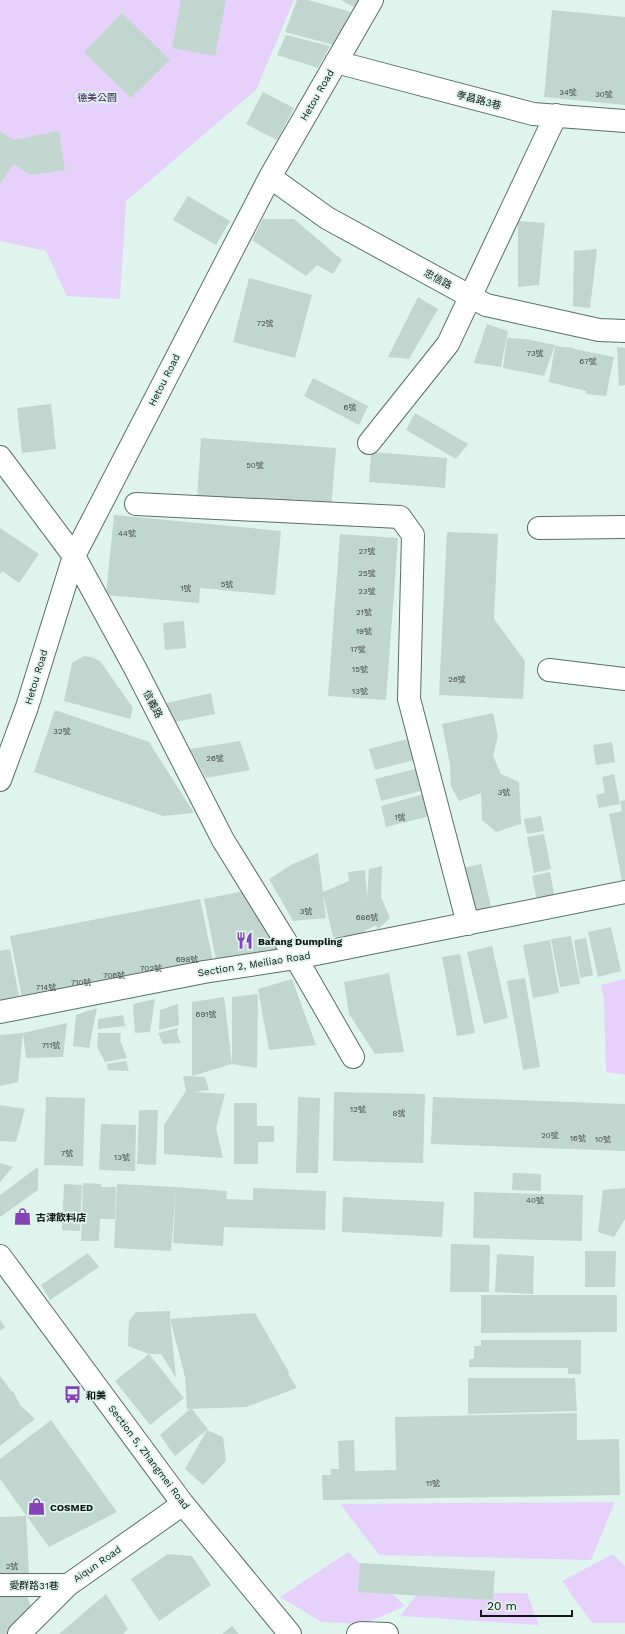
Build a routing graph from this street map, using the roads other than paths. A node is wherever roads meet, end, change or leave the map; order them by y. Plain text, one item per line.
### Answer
1 (372, 0) edge
2 (336, 62) junction
3 (556, 115) junction
4 (625, 121) edge
5 (270, 177) junction
6 (471, 297) junction
7 (625, 331) edge
8 (368, 443) dead end
9 (0, 457) edge
10 (136, 504) dead end
11 (625, 527) edge
12 (539, 528) dead end
13 (74, 556) junction
14 (549, 670) dead end
15 (625, 679) edge
16 (0, 780) edge
17 (625, 892) edge
18 (468, 924) junction
19 (296, 958) junction
20 (0, 1012) edge
21 (353, 1057) dead end
22 (0, 1256) edge
23 (183, 1504) junction
24 (0, 1585) edge
25 (68, 1585) junction
26 (19, 1634) edge
27 (290, 1634) edge
28 (358, 1634) edge
29 (387, 1634) edge

1 - 2 street, Hetou Road
2 - 3 street, 孝昌路3巷
2 - 5 street, Hetou Road
3 - 4 street, 孝昌路3巷
3 - 6 street
5 - 6 street, 忠信路
5 - 13 street, Hetou Road
6 - 7 street, 忠信路
6 - 8 street
9 - 13 street, 信義路
10 - 18 street
11 - 12 street
13 - 16 street, Hetou Road
13 - 19 street, 信義路
14 - 15 street
17 - 18 street, Section 2, Meiliao Road
18 - 19 street, Section 2, Meiliao Road
19 - 20 street, Section 2, Meiliao Road
19 - 21 street, 信義路
22 - 23 street, Section 5, Zhangmei Road
23 - 25 street, Aiqun Road
23 - 27 street, Section 5, Zhangmei Road
24 - 25 street, 愛群路31巷
25 - 26 street, Aiqun Road
28 - 29 street

